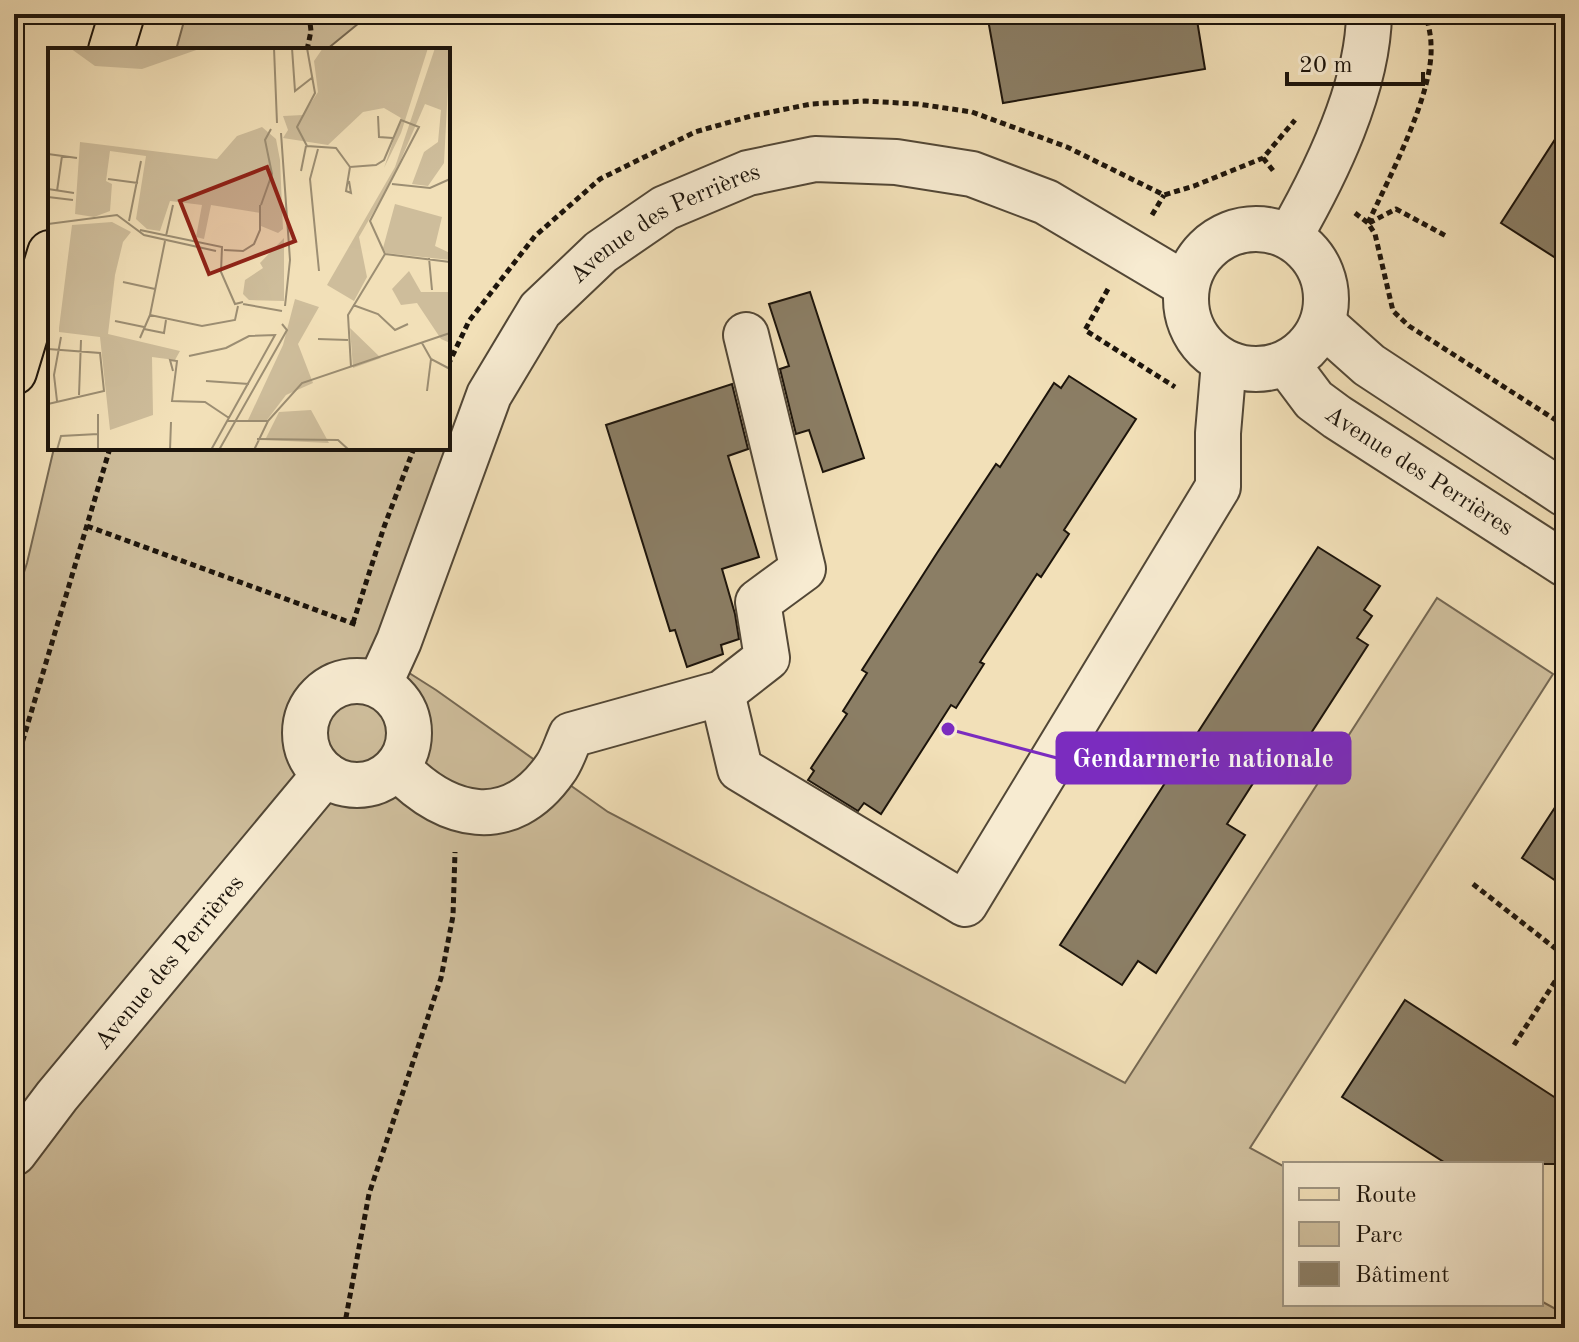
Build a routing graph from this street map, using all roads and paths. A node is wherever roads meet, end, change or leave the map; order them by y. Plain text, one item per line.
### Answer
1 (122, 14) edge
2 (309, 14) edge
3 (1369, 14) edge
4 (1426, 14) edge
5 (112, 48) edge
6 (307, 48) edge
7 (1315, 192) junction
8 (1368, 223) junction
9 (1290, 236) junction
10 (1446, 236) dead end
11 (48, 260) edge
12 (1186, 285) junction
13 (1323, 324) junction
14 (746, 335) dead end
15 (1224, 362) junction
16 (1287, 364) junction
17 (14, 372) edge
18 (1565, 426) edge
19 (109, 450) edge
20 (413, 450) edge
21 (1565, 494) edge
22 (87, 526) junction
23 (1565, 564) edge
24 (353, 623) junction
25 (399, 641) junction
26 (379, 685) junction
27 (722, 693) junction
28 (397, 767) junction
29 (14, 770) edge
30 (325, 774) junction
31 (444, 803) junction
32 (1473, 884) dead end
33 (1565, 956) edge
34 (1565, 966) edge
35 (1514, 1045) dead end
36 (14, 1153) edge
37 (344, 1328) edge

1 - 5 main road
2 - 6 path
3 - 7 street
4 - 8 path
7 - 8 path
7 - 9 street
8 - 10 path
8 - 18 path
9 - 12 street
9 - 13 street
11 - 17 main road
12 - 15 street
12 - 25 street, Avenue des Perrières
13 - 16 street
13 - 21 street
14 - 27 street
15 - 16 street
15 - 27 street
16 - 23 street, Avenue des Perrières
19 - 22 path
20 - 24 path
22 - 24 path
22 - 29 path
24 - 25 path
25 - 26 street, Avenue des Perrières
26 - 28 street
26 - 30 street
27 - 31 street
28 - 30 street
28 - 31 street
30 - 36 street, Avenue des Perrières
31 - 37 path
32 - 33 path
34 - 35 path

